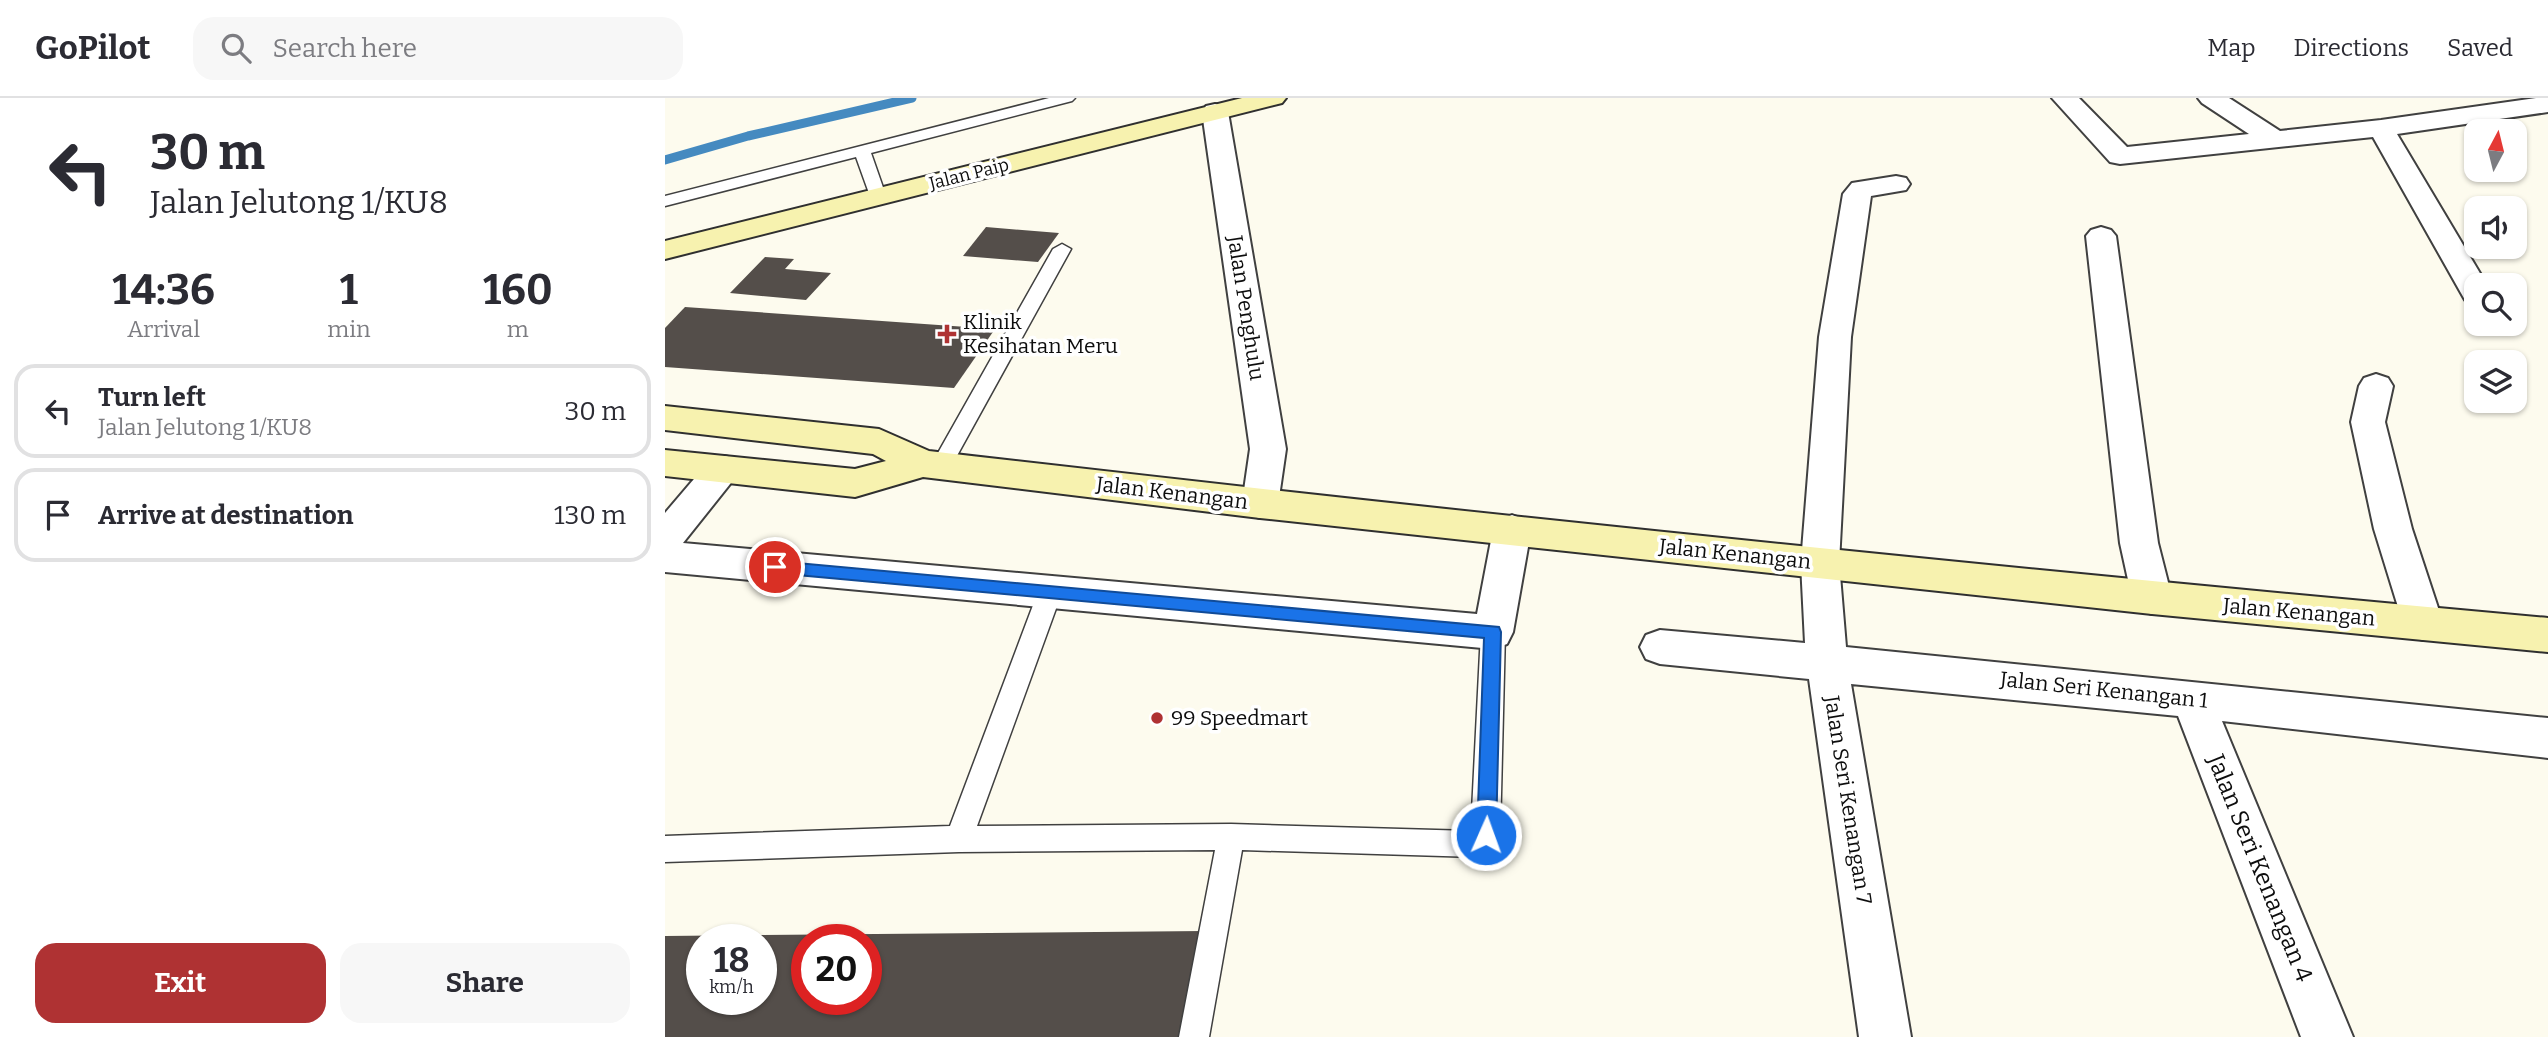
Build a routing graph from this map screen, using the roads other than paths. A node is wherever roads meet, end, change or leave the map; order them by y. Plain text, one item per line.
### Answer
1 (1067, 98) edge
2 (1273, 98) edge
3 (2065, 98) edge
4 (2211, 98) edge
5 (2395, 98) edge
6 (2548, 104) edge
7 (1215, 112) junction
8 (2433, 120) junction
9 (2381, 128) junction
10 (2275, 139) junction
11 (862, 151) junction
12 (1896, 184) dead end
13 (878, 196) junction
14 (665, 201) edge
15 (2101, 236) dead end
16 (1062, 249) dead end
17 (665, 250) edge
18 (2464, 273) edge
19 (2375, 386) dead end
20 (665, 418) edge
21 (665, 463) edge
22 (932, 465) junction
23 (724, 469) junction
24 (1260, 504) junction
25 (1512, 530) junction
26 (665, 539) edge
27 (665, 557) edge
28 (1820, 563) junction
29 (1050, 592) junction
30 (2153, 598) junction
31 (2423, 623) junction
32 (1493, 632) junction
33 (2548, 635) edge
34 (1660, 647) dead end
35 (1827, 663) junction
36 (2192, 699) junction
37 (2548, 738) edge
38 (1231, 837) junction
39 (959, 839) junction
40 (665, 849) edge
41 (1194, 1037) edge
42 (1885, 1037) edge
43 (2327, 1037) edge

1 - 11 lane
2 - 7 street, Jalan Paip
3 - 10 street
4 - 10 street
5 - 8 street
6 - 8 street
7 - 13 street, Jalan Paip
7 - 24 street, Jalan Penghulu
8 - 9 street
9 - 10 street
9 - 18 street
11 - 13 lane
11 - 14 lane
12 - 28 street, Jalan Seri Kenangan 7
13 - 17 street, Jalan Paip
15 - 30 street
16 - 22 lane
19 - 31 street
20 - 22 street, Jalan Kenangan
21 - 23 street, Jalan Kenangan
22 - 23 street, Jalan Kenangan
22 - 24 street, Jalan Kenangan
23 - 26 street
24 - 25 street, Jalan Kenangan
25 - 28 street, Jalan Kenangan
25 - 32 street
27 - 29 street
28 - 30 street, Jalan Kenangan
28 - 35 street, Jalan Seri Kenangan 7
29 - 32 street
29 - 39 lane
30 - 31 street, Jalan Kenangan
31 - 33 street, Jalan Kenangan
32 - 38 lane
34 - 35 street, Jalan Seri Kenangan 1
35 - 36 street, Jalan Seri Kenangan 1
35 - 42 street, Jalan Seri Kenangan 7
36 - 37 street, Jalan Seri Kenangan 1
36 - 43 street, Jalan Seri Kenangan 4
38 - 39 lane
38 - 41 lane
39 - 40 lane

